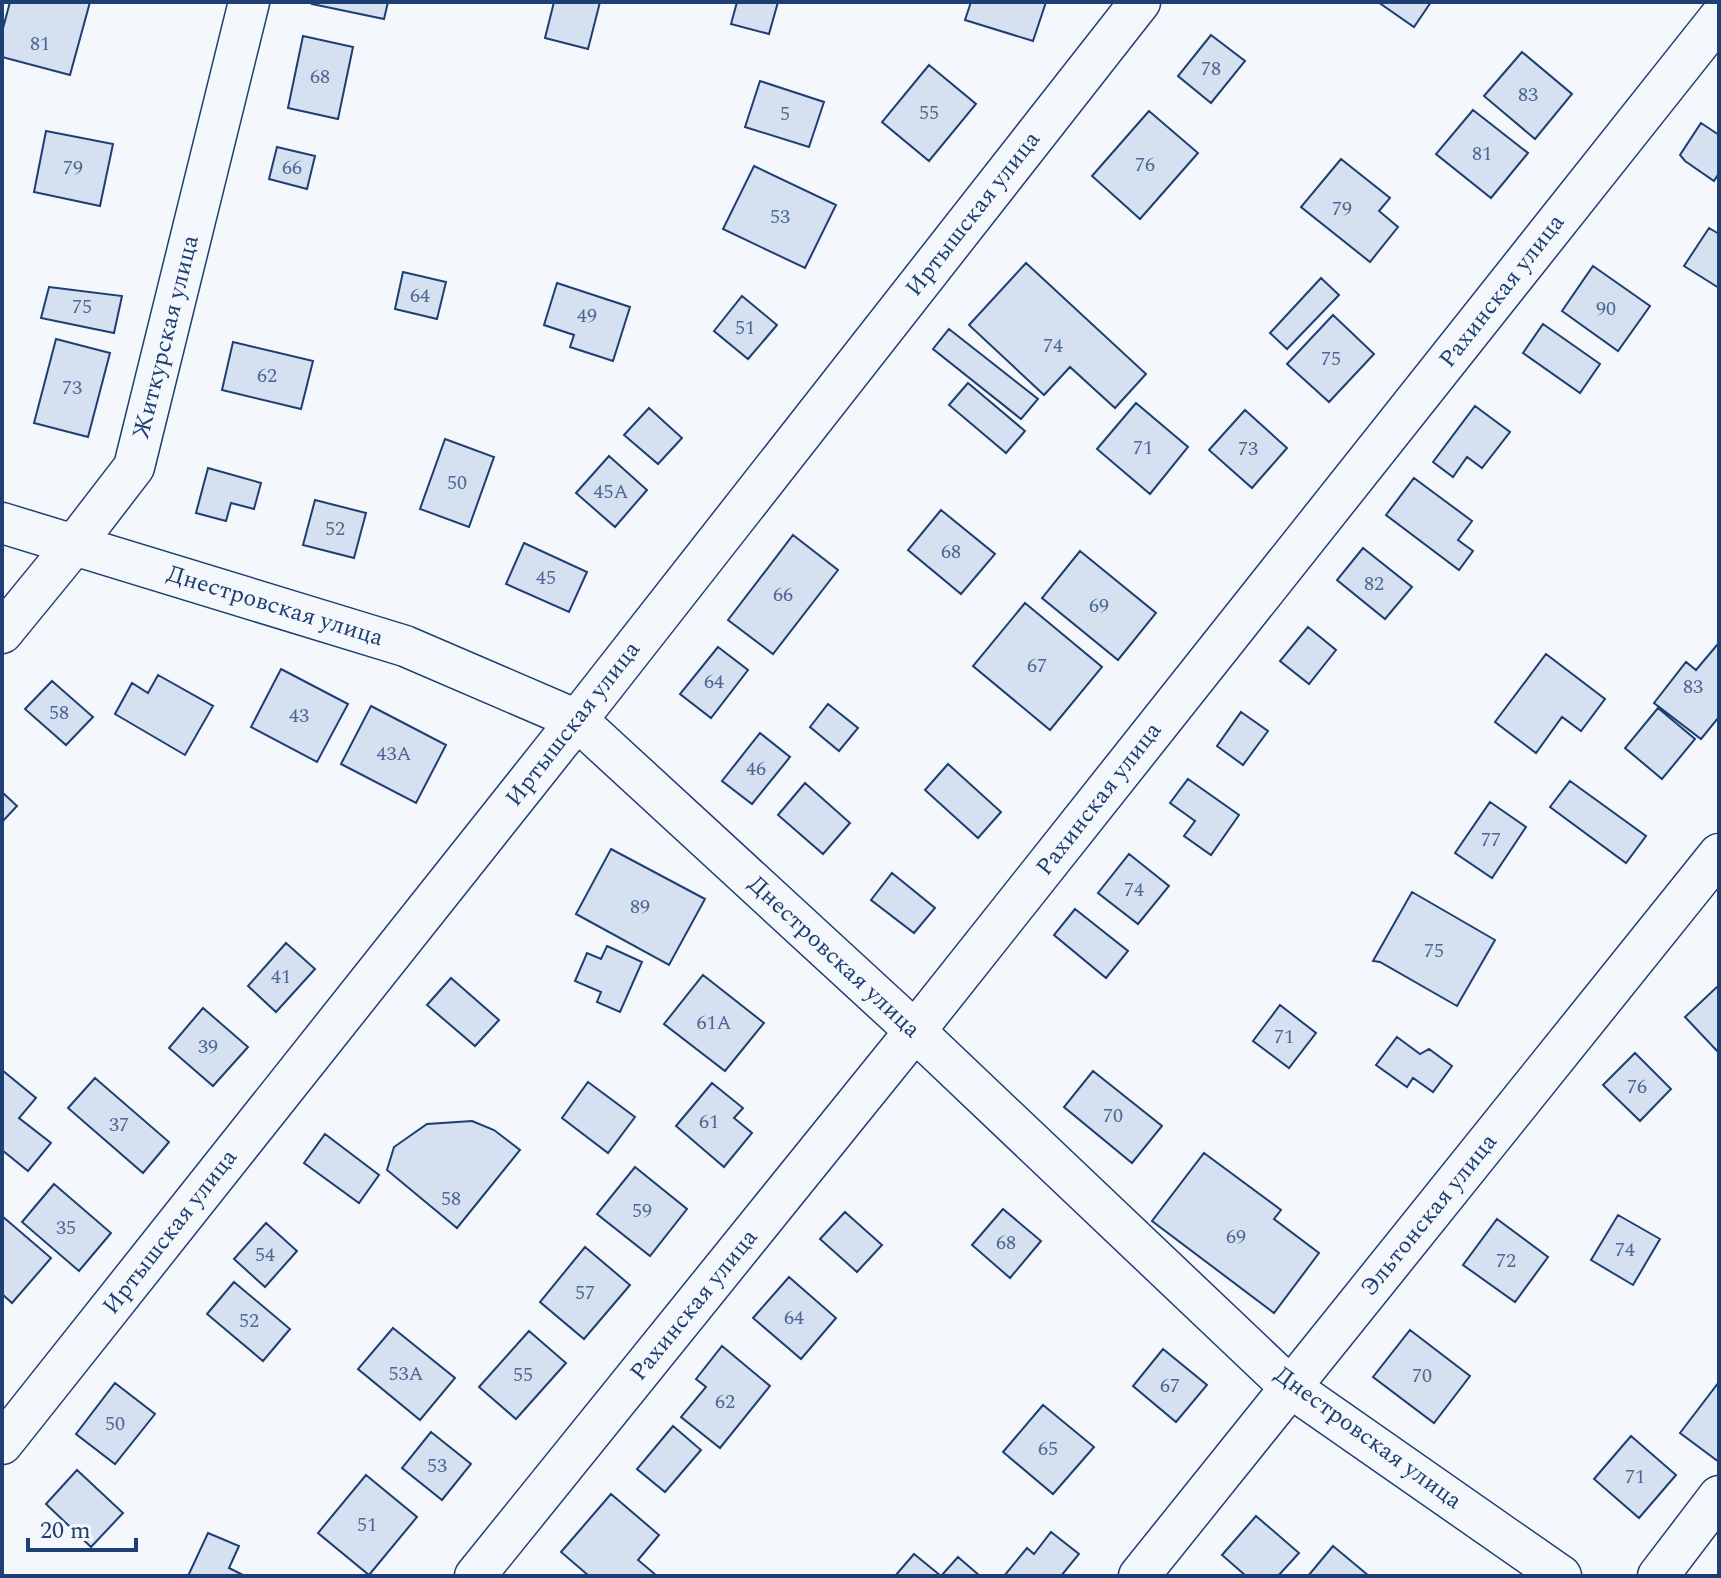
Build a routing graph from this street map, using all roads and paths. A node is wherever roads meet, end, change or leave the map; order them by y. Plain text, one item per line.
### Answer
1 (249, 2) edge
2 (1121, 8) edge
3 (1719, 18) edge
4 (2, 523) edge
5 (74, 545) junction
6 (2, 633) edge
7 (577, 720) junction
8 (1719, 854) edge
9 (915, 1031) junction
10 (1290, 1387) junction
11 (2, 1444) edge
12 (1719, 1496) edge
13 (475, 1576) edge
14 (1139, 1576) edge
15 (1561, 1576) edge
16 (1658, 1576) edge

1 - 5 street, Житкурская улица
2 - 7 street, Иртышская улица
3 - 9 street, Рахинская улица
4 - 5 street, Днестровская улица
5 - 6 street, Житкурская улица
5 - 7 street, Днестровская улица
7 - 9 street, Днестровская улица
7 - 11 street, Иртышская улица
8 - 10 street, Эльтонская улица
9 - 10 street, Днестровская улица
9 - 13 street, Рахинская улица
10 - 14 street, Эльтонская улица
10 - 15 street, Днестровская улица
12 - 16 street

